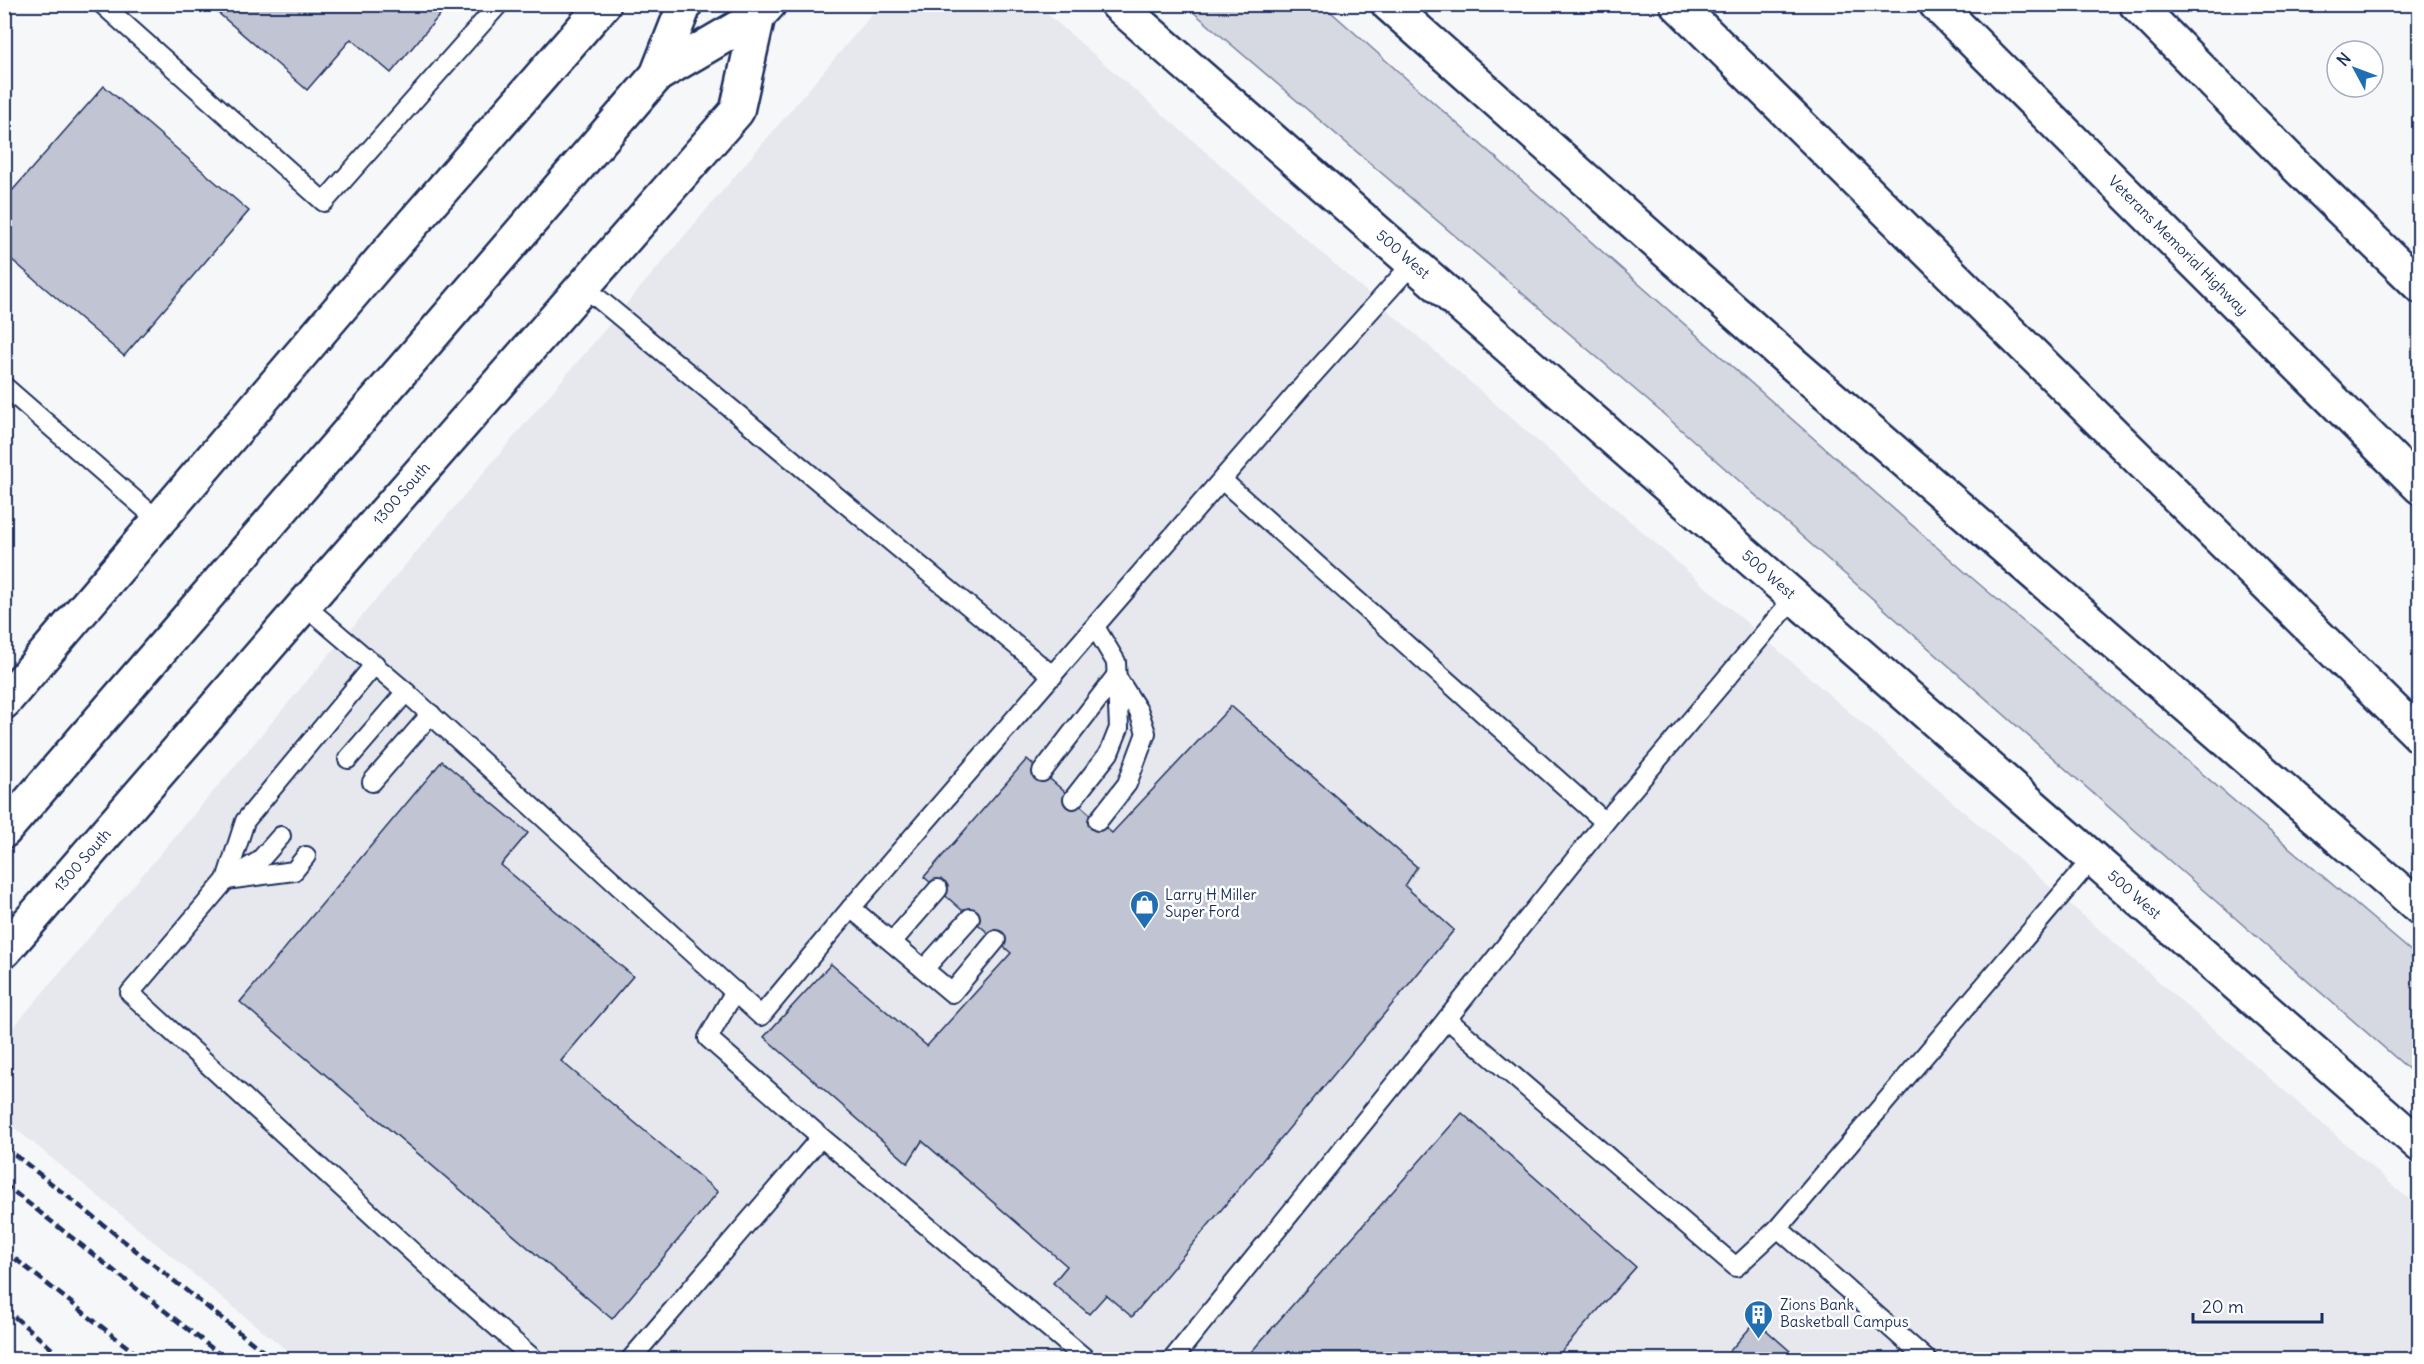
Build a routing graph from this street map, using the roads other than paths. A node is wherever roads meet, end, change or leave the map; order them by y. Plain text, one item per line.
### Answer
1 (102, 4) edge
2 (499, 4) edge
3 (604, 4) edge
4 (685, 4) edge
5 (1117, 4) edge
6 (1388, 4) edge
7 (1677, 4) edge
8 (1936, 4) edge
9 (2136, 4) edge
10 (764, 10) edge
11 (657, 75) junction
12 (2287, 157) junction
13 (1413, 263) junction
14 (2420, 270) edge
15 (582, 285) junction
16 (2420, 286) edge
17 (4, 386) edge
18 (1222, 480) junction
19 (2420, 487) edge
20 (159, 521) junction
21 (1794, 598) junction
22 (304, 605) junction
23 (1095, 627) junction
24 (375, 664) junction
25 (1053, 676) junction
26 (1116, 676) junction
27 (406, 692) junction
28 (4, 702) edge
29 (430, 714) junction
30 (2420, 736) edge
31 (348, 759) dead end
32 (1042, 772) dead end
33 (372, 782) dead end
34 (1072, 799) dead end
35 (1098, 821) dead end
36 (1605, 822) junction
37 (4, 831) edge
38 (281, 836) dead end
39 (306, 856) dead end
40 (2092, 859) junction
41 (226, 880) junction
42 (938, 889) dead end
43 (851, 908) junction
44 (2420, 908) edge
45 (970, 918) dead end
46 (996, 940) dead end
47 (892, 942) junction
48 (4, 951) edge
49 (924, 969) junction
50 (735, 991) junction
51 (1447, 1018) junction
52 (821, 1137) junction
53 (2420, 1145) edge
54 (1778, 1228) junction
55 (536, 1359) edge
56 (630, 1359) edge
57 (1088, 1359) edge
58 (1172, 1359) edge
59 (1927, 1359) edge

1 - 2 lane
3 - 20 main road
4 - 11 main road, 1300 South
5 - 13 main road, 500 West
6 - 44 main road
7 - 30 main road
8 - 19 main road, Veterans Memorial Highway
9 - 12 main road
10 - 11 main road, 1300 South
10 - 15 main road, 1300 South
11 - 37 main road, 1300 South
12 - 14 main road
12 - 16 main road
13 - 18 lane
13 - 21 main road, 500 West
15 - 22 main road, 1300 South
15 - 25 lane
17 - 20 lane
18 - 23 lane
18 - 36 lane
20 - 28 main road
21 - 36 lane
21 - 40 main road, 500 West
22 - 24 lane
22 - 48 main road, 1300 South
23 - 25 lane
23 - 26 lane
24 - 27 lane
24 - 41 lane
25 - 43 lane
26 - 32 lane
26 - 34 lane
26 - 35 lane
27 - 29 lane
27 - 31 lane
29 - 33 lane
29 - 50 lane
36 - 51 lane
38 - 41 lane
39 - 41 lane
40 - 53 main road, 500 West
40 - 54 lane
41 - 55 lane
42 - 47 lane
43 - 47 lane
43 - 50 lane
45 - 49 lane
46 - 49 lane
47 - 49 lane
50 - 52 lane
51 - 54 lane
51 - 58 lane
52 - 56 lane
52 - 57 lane
54 - 59 lane

